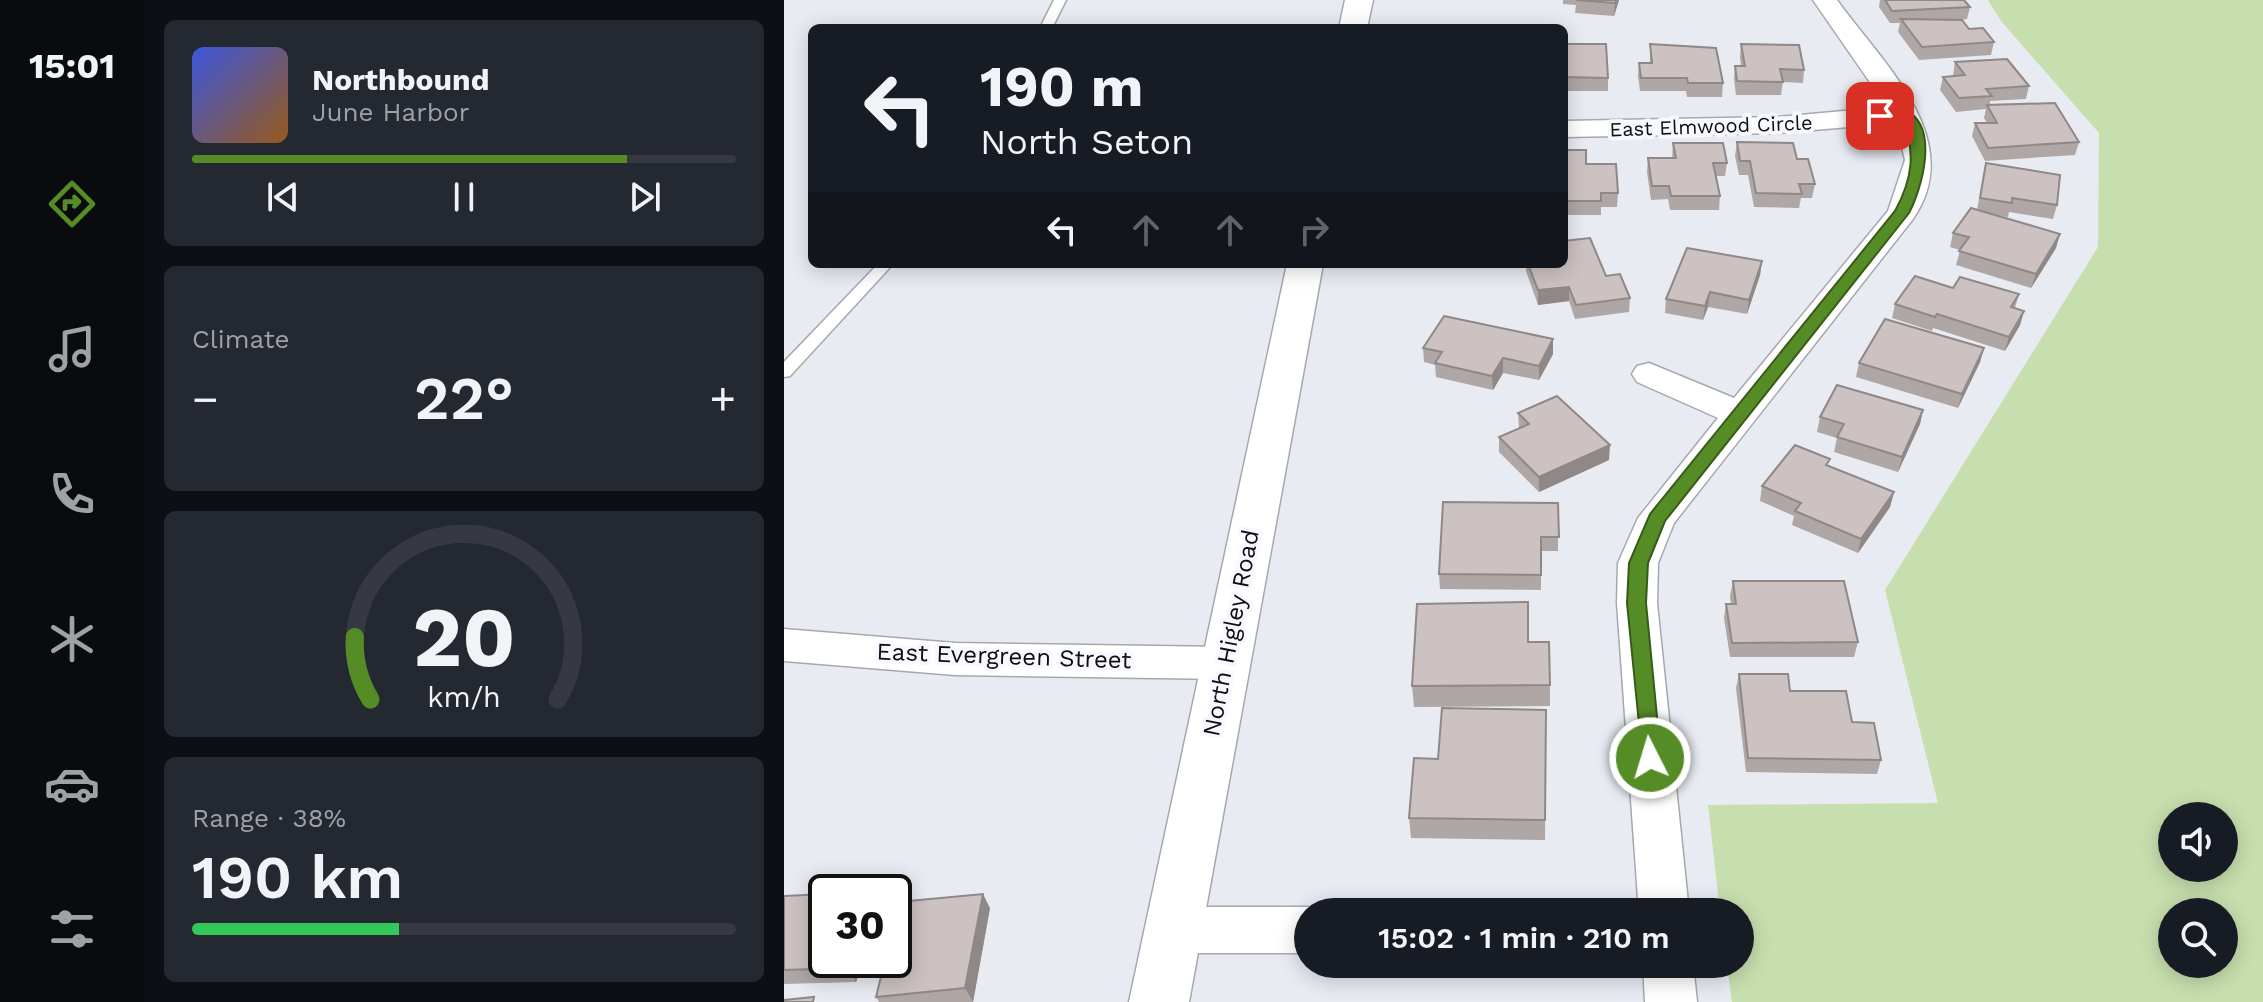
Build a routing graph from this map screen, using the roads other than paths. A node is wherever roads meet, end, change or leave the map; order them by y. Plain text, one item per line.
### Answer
1 (1060, 0) edge
2 (1359, 0) edge
3 (1825, 0) edge
4 (1048, 24) edge
5 (1354, 24) edge
6 (1905, 114) junction
7 (1568, 129) edge
8 (882, 268) edge
9 (1304, 268) edge
10 (784, 372) edge
11 (1649, 374) dead end
12 (1739, 414) junction
13 (784, 645) edge
14 (1225, 663) junction
15 (1663, 898) edge
16 (1173, 930) junction
17 (1294, 930) edge
18 (1669, 978) edge
19 (1159, 1002) edge
20 (1671, 1002) edge

1 - 4 lane
2 - 5 main road
3 - 6 street
6 - 7 street, East Elmwood Circle
6 - 12 street
8 - 10 lane
9 - 14 main road, North Higley Road
11 - 12 street
12 - 15 street
13 - 14 street, East Evergreen Street
14 - 16 main road, North Higley Road
16 - 17 street
16 - 19 main road, North Higley Road
18 - 20 street

